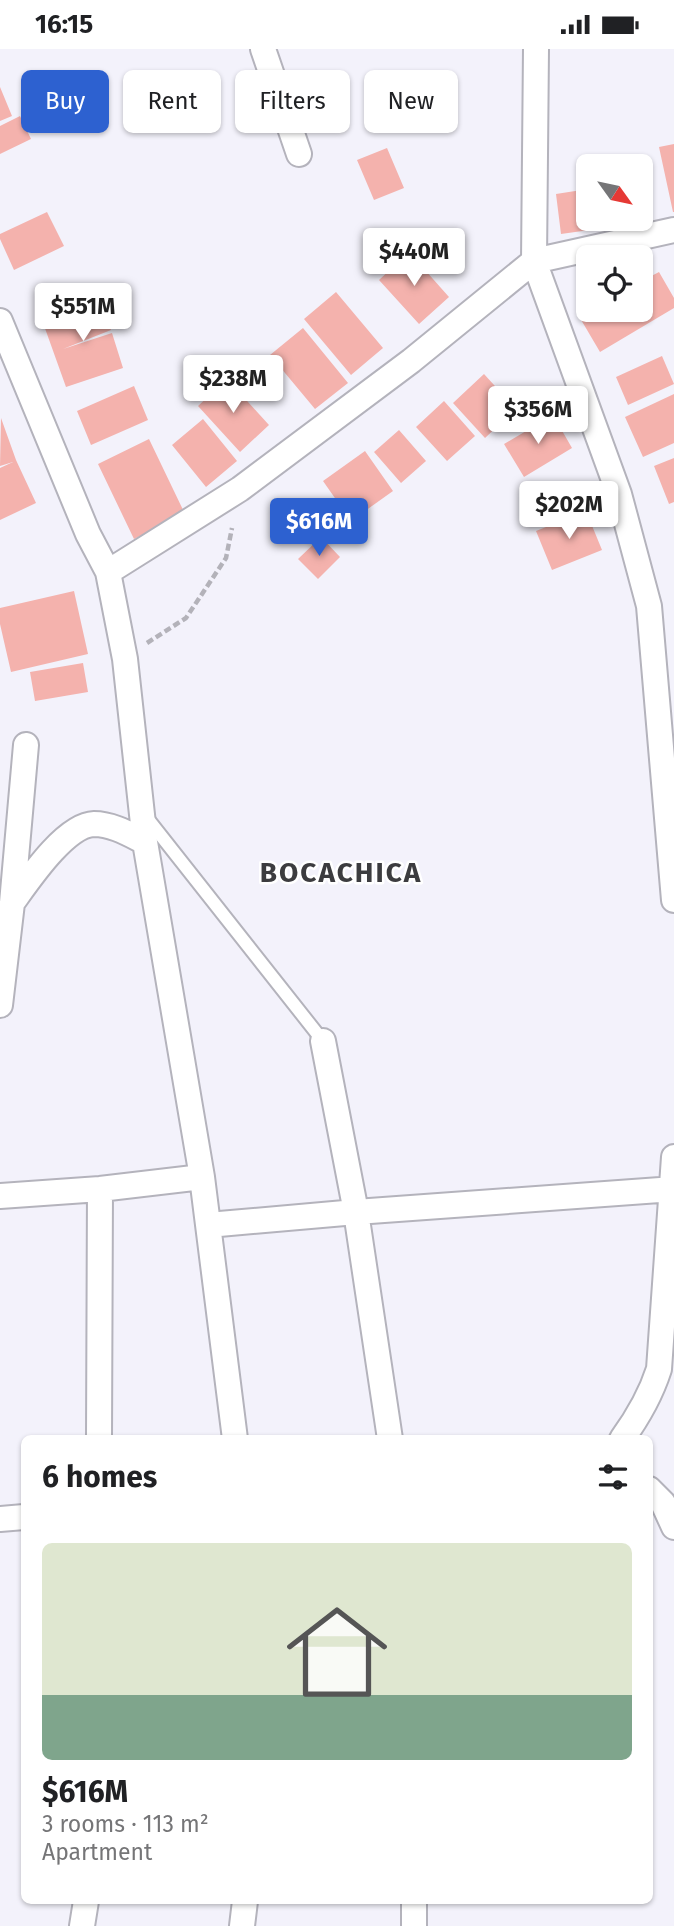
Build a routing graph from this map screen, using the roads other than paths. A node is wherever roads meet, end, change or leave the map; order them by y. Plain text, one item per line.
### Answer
1 (263, 49) edge
2 (536, 49) edge
3 (299, 154) dead end
4 (674, 230) edge
5 (534, 261) junction
6 (0, 321) edge
7 (108, 572) junction
8 (667, 724) edge
9 (26, 745) dead end
10 (142, 812) junction
11 (145, 842) junction
12 (673, 866) edge
13 (674, 899) edge
14 (12, 903) junction
15 (0, 1005) edge
16 (323, 1041) joint
17 (674, 1157) edge
18 (202, 1177) junction
19 (100, 1189) junction
20 (673, 1189) edge
21 (0, 1196) edge
22 (356, 1212) junction
23 (208, 1225) junction
24 (99, 1435) edge
25 (234, 1435) edge
26 (389, 1435) edge
27 (625, 1435) edge
28 (653, 1493) edge
29 (21, 1517) edge
30 (0, 1519) edge
31 (674, 1527) edge
32 (86, 1904) edge
33 (245, 1904) edge
34 (414, 1904) edge
35 (82, 1926) edge
36 (242, 1926) edge
37 (414, 1926) edge

1 - 3 street
2 - 5 street
4 - 5 street
5 - 7 street
5 - 8 street
6 - 7 street
7 - 10 street
8 - 12 street
9 - 14 street
10 - 11 street
10 - 16 lane
11 - 14 street
11 - 18 street
12 - 13 street
14 - 15 street
16 - 22 street
17 - 20 street
18 - 19 street
18 - 23 street
19 - 21 street
19 - 24 street
20 - 22 street
20 - 27 street
22 - 23 street
22 - 26 street
23 - 25 street
28 - 31 street
29 - 30 street
32 - 35 street
33 - 36 street
34 - 37 street

